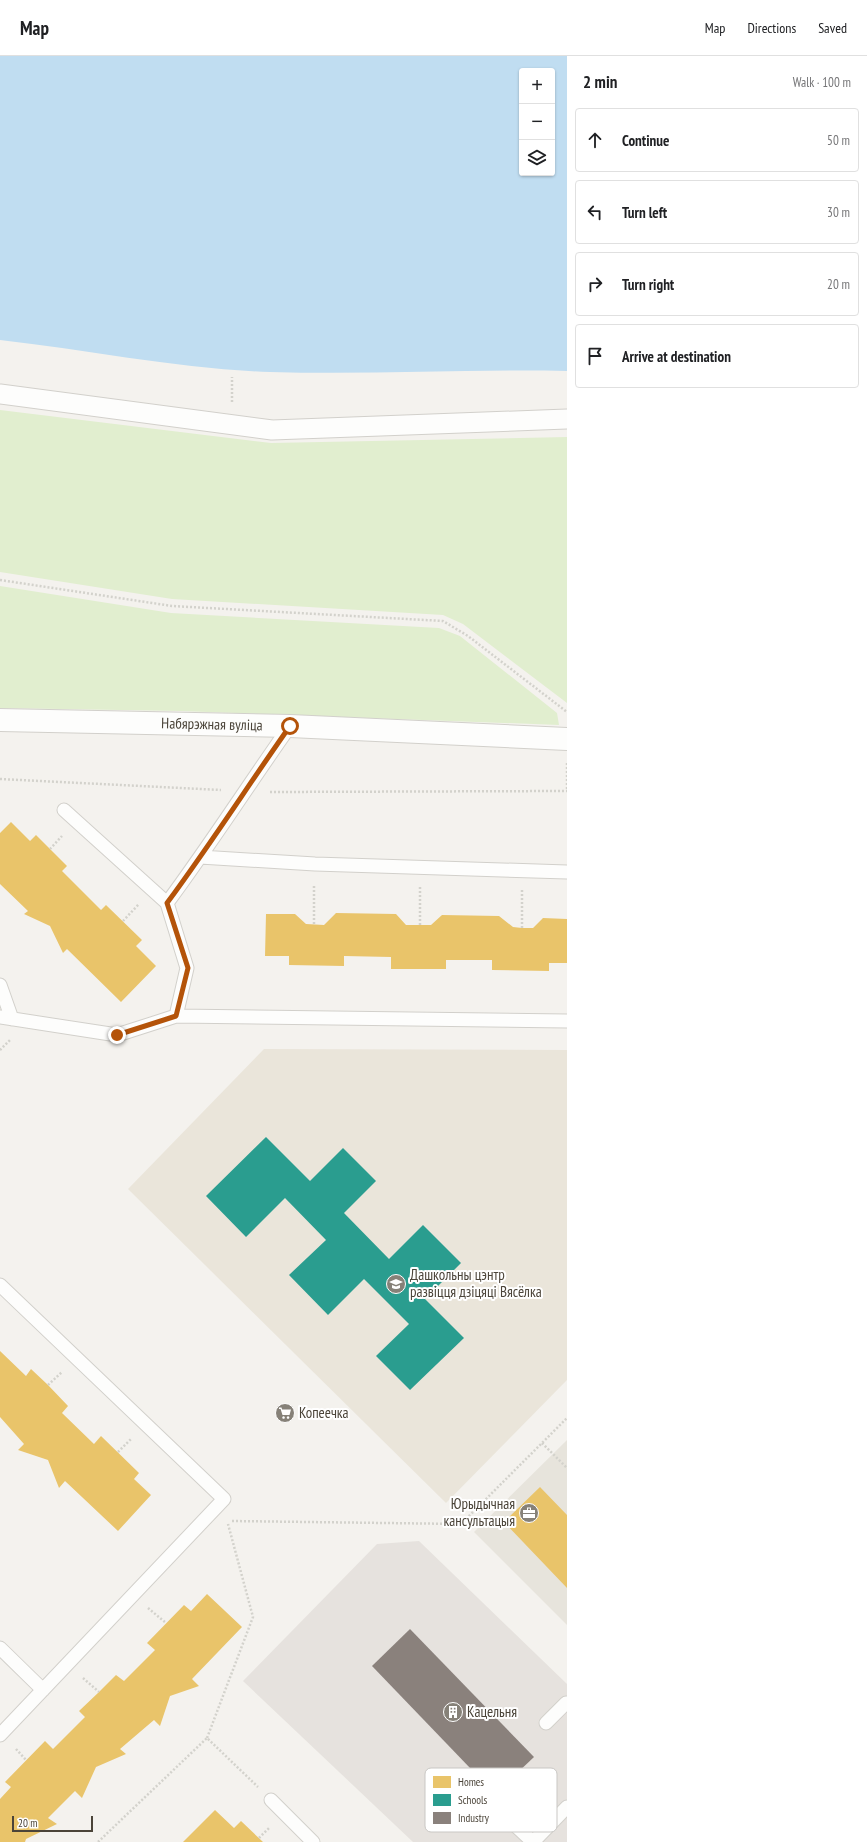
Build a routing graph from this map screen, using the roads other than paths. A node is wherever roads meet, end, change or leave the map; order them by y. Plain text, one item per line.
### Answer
1 (0, 394) edge
2 (567, 419) edge
3 (0, 720) edge
4 (290, 726) junction
5 (567, 739) edge
6 (64, 810) dead end
7 (200, 857) junction
8 (567, 872) edge
9 (167, 903) junction
10 (0, 985) edge
11 (176, 1016) junction
12 (6, 1018) edge
13 (567, 1021) edge
14 (0, 1284) edge
15 (0, 1648) edge
16 (43, 1690) junction
17 (567, 1704) edge
18 (546, 1723) dead end
19 (0, 1735) edge
20 (271, 1800) road end
21 (567, 1807) edge
22 (557, 1818) edge
23 (523, 1832) edge
24 (543, 1832) edge
25 (313, 1842) edge

1 - 2 street
3 - 4 street, Набярэжная вуліца
4 - 5 street, Набярэжная вуліца
4 - 7 lane
6 - 9 lane
7 - 8 lane
7 - 9 lane
9 - 11 lane
10 - 12 lane
11 - 12 lane
11 - 13 lane
14 - 16 lane
15 - 16 lane
16 - 19 lane
17 - 18 lane
20 - 25 lane
21 - 22 lane
23 - 24 lane

